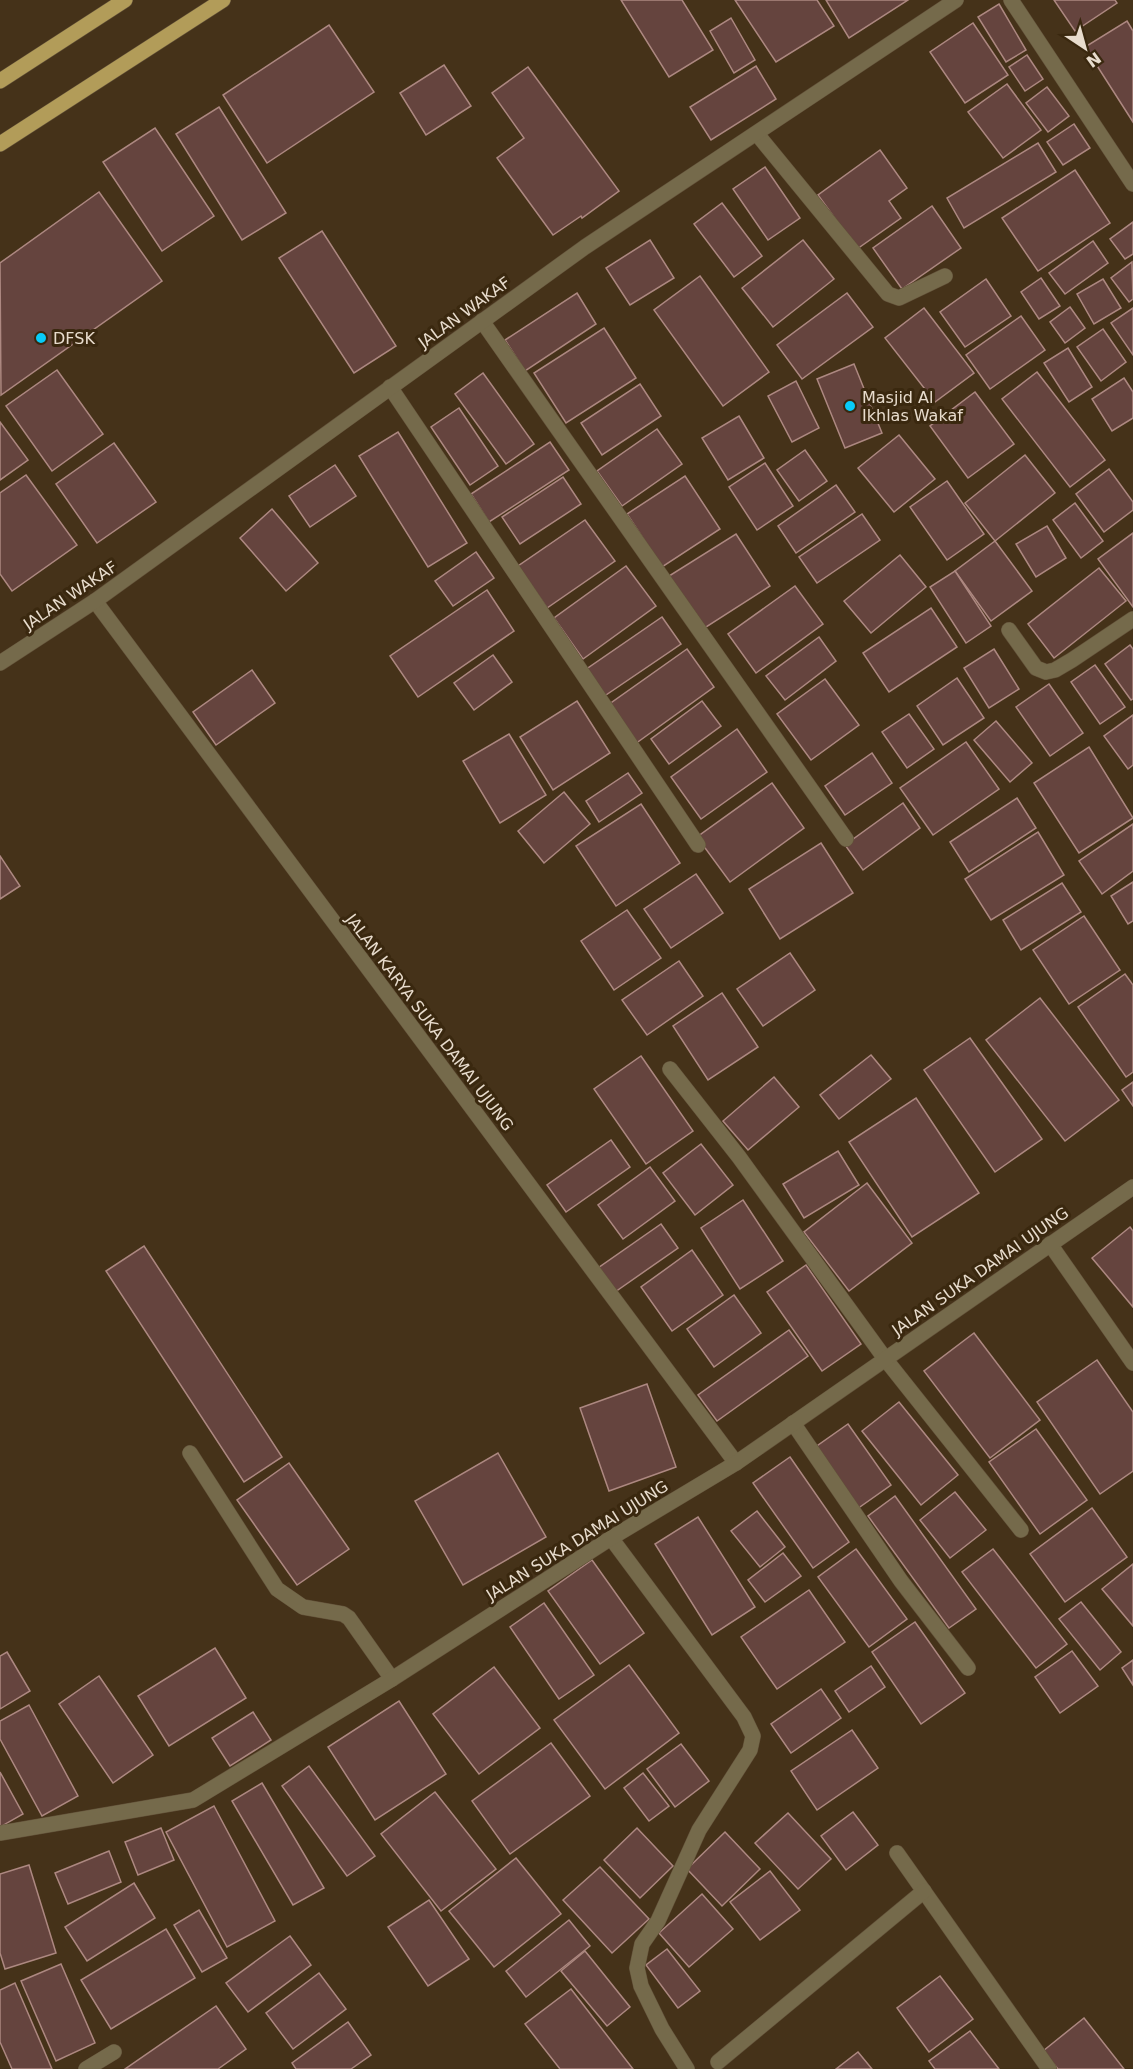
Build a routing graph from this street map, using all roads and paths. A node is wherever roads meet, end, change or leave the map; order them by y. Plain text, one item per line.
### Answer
1 (126, 0) edge
2 (223, 0) edge
3 (956, 0) edge
4 (1011, 0) edge
5 (0, 81) edge
6 (757, 134) junction
7 (0, 144) edge
8 (1133, 184) edge
9 (945, 276) dead end
10 (482, 321) junction
11 (390, 387) junction
12 (95, 601) junction
13 (1133, 619) edge
14 (1009, 630) dead end
15 (0, 663) edge
16 (846, 839) dead end
17 (698, 845) dead end
18 (670, 1069) dead end
19 (1133, 1187) edge
20 (1050, 1244) junction
21 (886, 1360) junction
22 (1133, 1363) edge
23 (793, 1423) junction
24 (190, 1453) dead end
25 (736, 1463) junction
26 (1021, 1530) dead end
27 (611, 1538) junction
28 (968, 1668) dead end
29 (392, 1679) junction
30 (0, 1833) edge
31 (897, 1853) dead end
32 (924, 1891) junction
33 (114, 2052) dead end
34 (718, 2062) dead end
35 (86, 2069) edge
36 (687, 2069) edge
37 (1050, 2069) edge

1 - 5 main road
2 - 7 main road
3 - 6 street, JALAN WAKAF
4 - 8 street
6 - 9 street
6 - 10 street, JALAN WAKAF
10 - 11 street, JALAN WAKAF
10 - 16 street
11 - 12 street, JALAN WAKAF
11 - 17 street
12 - 15 street, JALAN WAKAF
12 - 25 street, JALAN KARYA SUKA DAMAI UJUNG
13 - 14 street
18 - 21 street
19 - 20 street, JALAN SUKA DAMAI UJUNG
20 - 21 street, JALAN SUKA DAMAI UJUNG
20 - 22 street
21 - 23 street, JALAN SUKA DAMAI UJUNG
21 - 26 street
23 - 25 street, JALAN SUKA DAMAI UJUNG
23 - 28 street
24 - 29 street
25 - 27 street, JALAN SUKA DAMAI UJUNG
27 - 29 street, JALAN SUKA DAMAI UJUNG
27 - 36 street
29 - 30 street, JALAN SUKA DAMAI UJUNG
31 - 32 street
32 - 34 street
32 - 37 street
33 - 35 street

